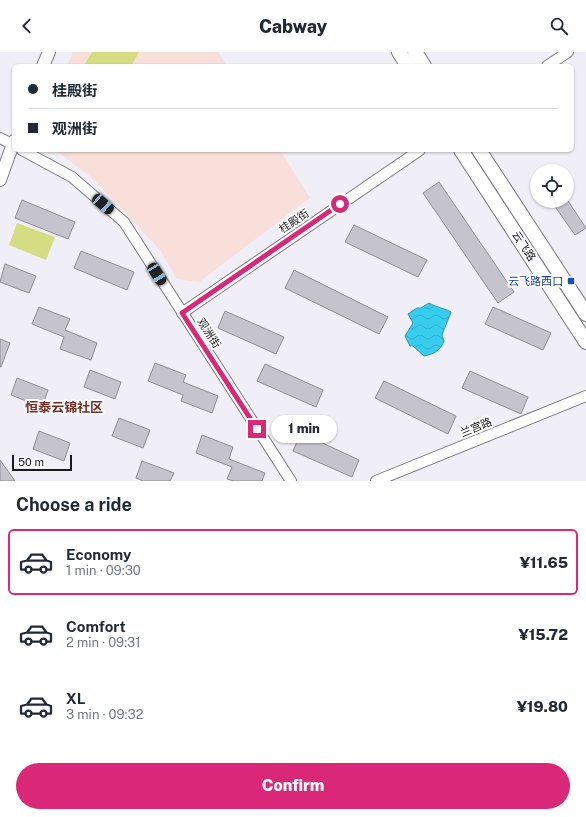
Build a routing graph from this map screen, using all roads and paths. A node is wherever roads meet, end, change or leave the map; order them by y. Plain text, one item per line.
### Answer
1 (49, 52) edge
2 (399, 52) edge
3 (415, 52) edge
4 (568, 52) edge
5 (44, 64) edge
6 (407, 64) edge
7 (423, 64) edge
8 (550, 64) edge
9 (0, 138) edge
10 (12, 143) edge
11 (13, 152) edge
12 (28, 152) edge
13 (417, 152) edge
14 (462, 152) edge
15 (480, 152) edge
16 (0, 180) edge
17 (182, 313) junction
18 (586, 314) edge
19 (586, 342) edge
20 (586, 396) edge
21 (291, 481) edge
22 (376, 481) edge

1 - 5 street
2 - 6 main road
3 - 7 main road
4 - 8 street
9 - 10 street, 观洲街
11 - 16 street
12 - 17 street, 观洲街
13 - 17 street, 桂殿街
14 - 19 main road, 云飞路
15 - 18 main road, 云飞路
17 - 21 street, 观洲街
20 - 22 street, 兰宫路

